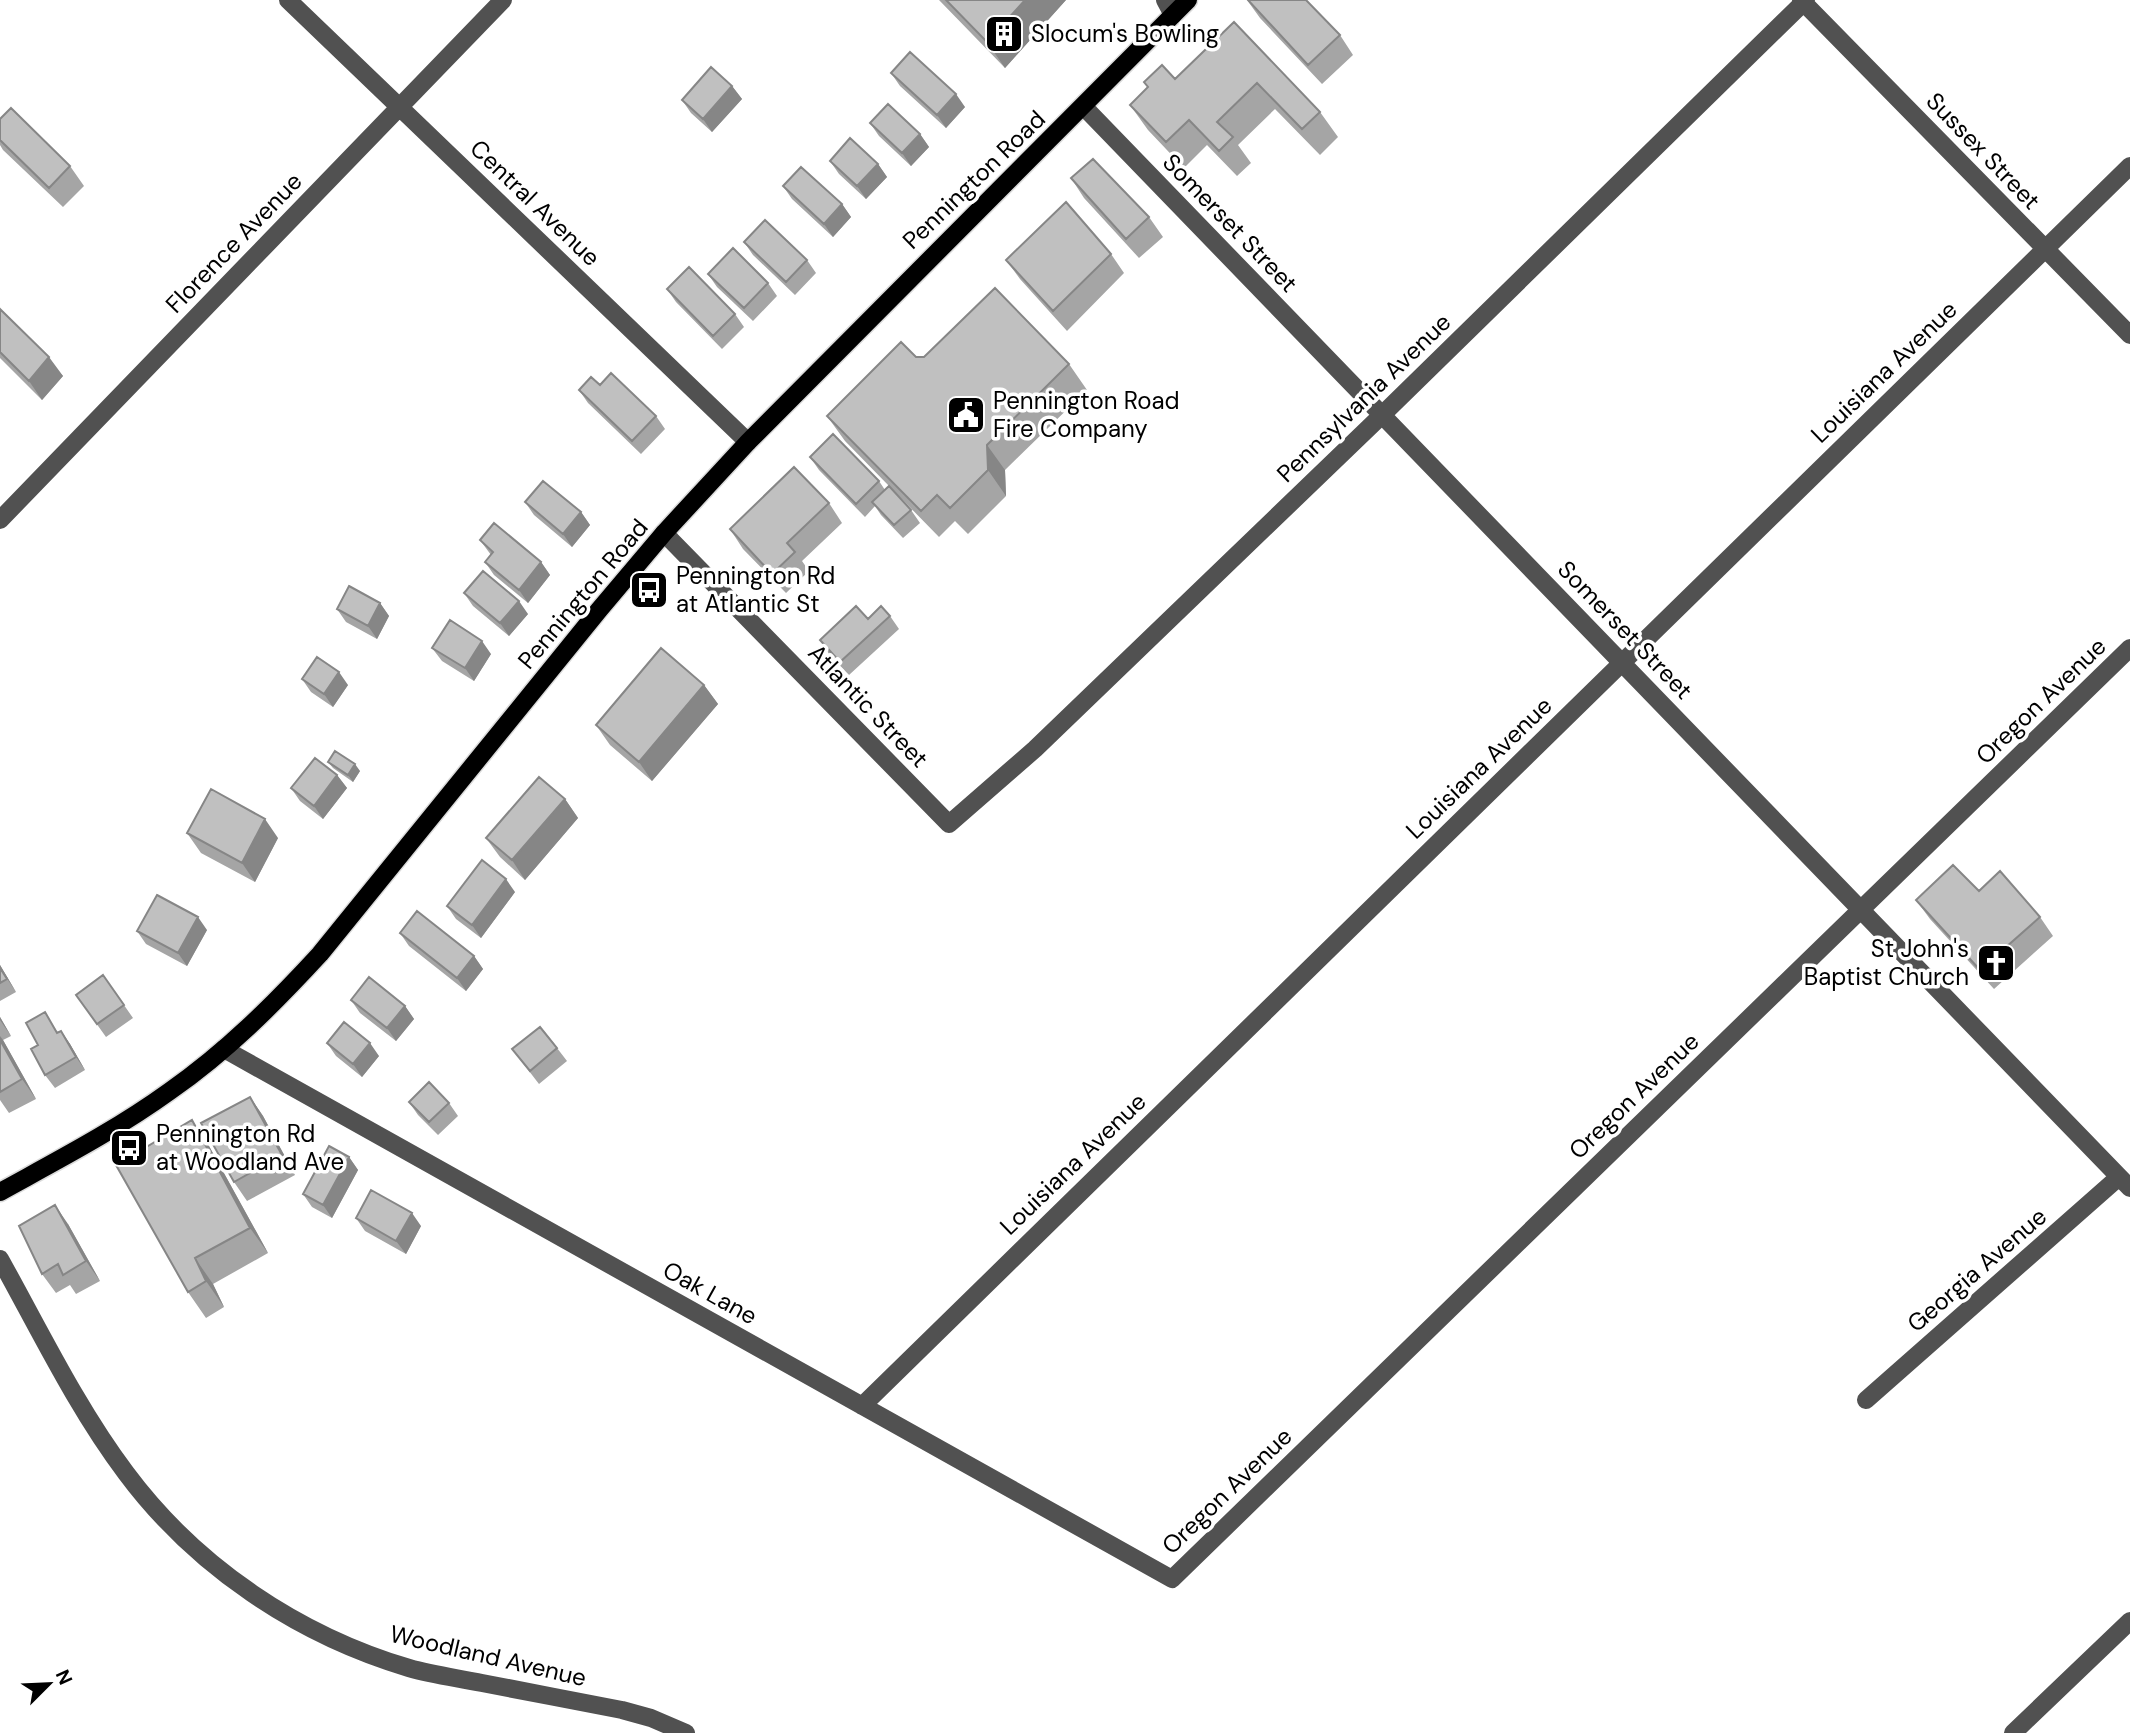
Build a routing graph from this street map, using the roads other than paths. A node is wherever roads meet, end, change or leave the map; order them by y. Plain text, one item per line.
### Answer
1 (288, 0) edge
2 (503, 0) edge
3 (1188, 0) edge
4 (1803, 1) edge
5 (1169, 8) edge
6 (400, 107) junction
7 (1084, 107) junction
8 (2130, 166) edge
9 (2045, 249) junction
10 (2130, 335) edge
11 (1382, 415) junction
12 (748, 442) junction
13 (0, 520) edge
14 (664, 533) junction
15 (2130, 648) edge
16 (1622, 663) junction
17 (949, 824) joint
18 (1861, 910) junction
19 (224, 1049) junction
20 (2125, 1183) edge
21 (0, 1192) edge
22 (0, 1259) edge
23 (1866, 1401) dead end
24 (862, 1406) junction
25 (1172, 1579) joint
26 (2130, 1621) edge
27 (686, 1733) edge
28 (2013, 1733) edge

1 - 6 street, Central Avenue
2 - 6 street, Florence Avenue
3 - 5 main road, Pennington Road
4 - 9 street, Sussex Street
4 - 11 street, Pennsylvania Avenue
5 - 7 main road, Pennington Road
6 - 12 street, Central Avenue
6 - 13 street, Florence Avenue
7 - 11 street, Somerset Street
7 - 12 main road, Pennington Road
8 - 9 street, Louisiana Avenue
9 - 10 street, Sussex Street
9 - 16 street, Louisiana Avenue
11 - 16 street, Somerset Street
11 - 17 street, Pennsylvania Avenue
12 - 14 main road, Pennington Road
14 - 17 street, Atlantic Street
14 - 19 main road, Pennington Road
15 - 18 street, Oregon Avenue
16 - 18 street, Somerset Street
16 - 24 street, Louisiana Avenue
18 - 20 street, Somerset Street
18 - 25 street, Oregon Avenue
19 - 21 main road, Pennington Road
19 - 24 street, Oak Lane
20 - 23 street, Georgia Avenue
22 - 27 street, Woodland Avenue
24 - 25 street, Oak Lane
26 - 28 street

